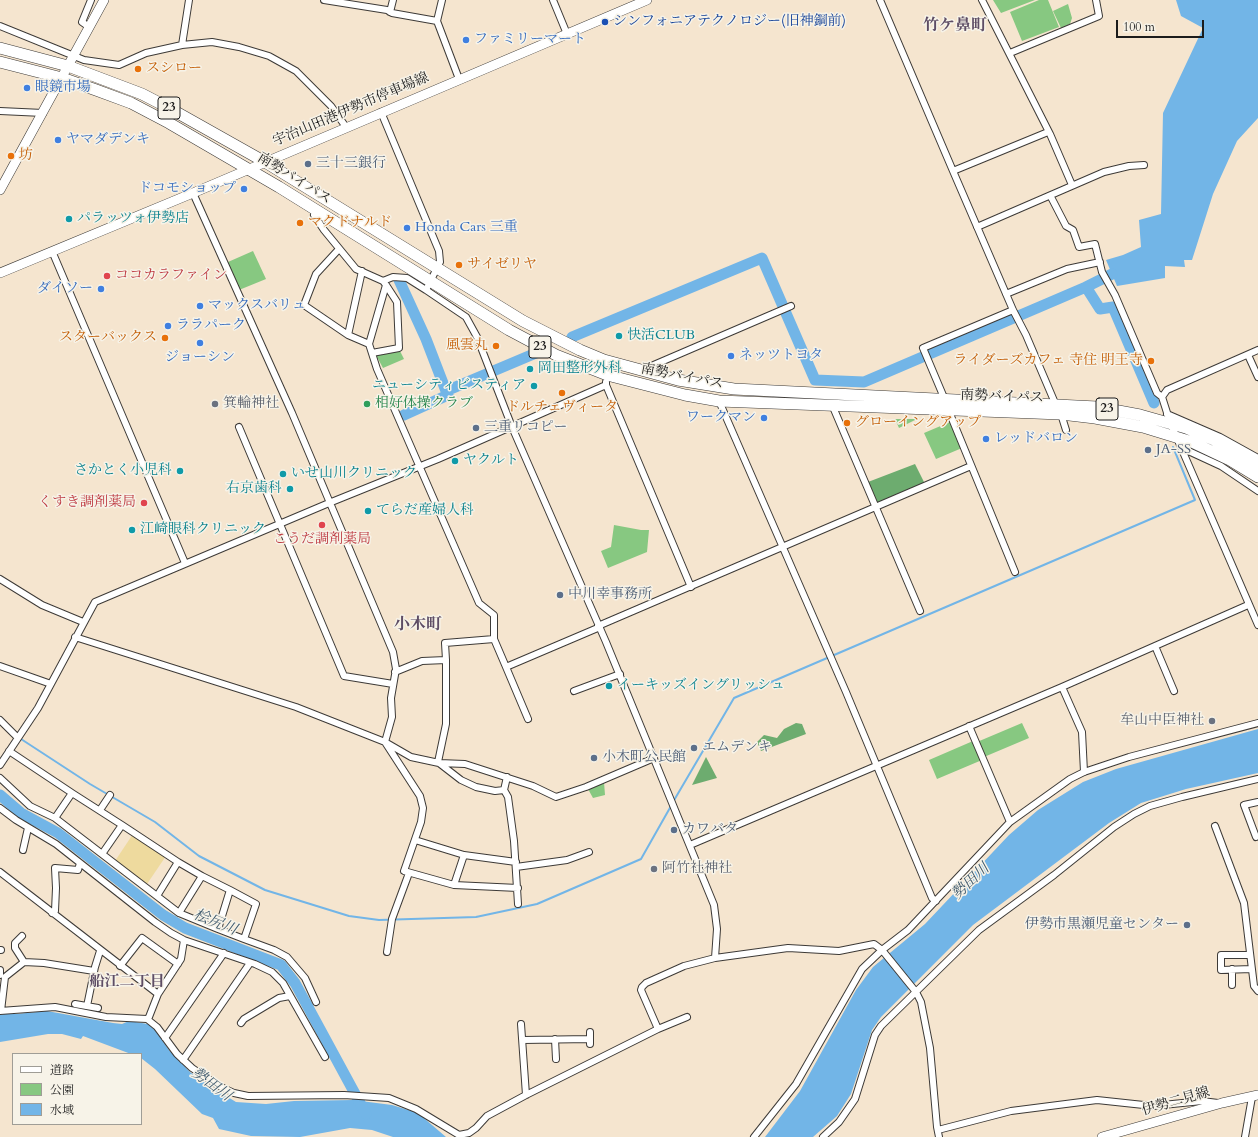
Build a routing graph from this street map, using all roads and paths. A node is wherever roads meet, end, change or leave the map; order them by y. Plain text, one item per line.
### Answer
1 (91, 0) edge
2 (104, 0) edge
3 (189, 0) edge
4 (324, 0) edge
5 (392, 0) edge
6 (442, 0) edge
7 (553, 0) edge
8 (646, 0) edge
9 (880, 0) edge
10 (982, 0) edge
11 (1096, 0) edge
12 (362, 3) edge
13 (390, 12) junction
14 (437, 22) junction
15 (0, 26) edge
16 (89, 27) junction
17 (567, 34) junction
18 (182, 45) junction
19 (0, 48) edge
20 (1010, 53) junction
21 (71, 61) junction
22 (0, 62) edge
23 (62, 78) junction
24 (459, 79) junction
25 (0, 111) edge
26 (381, 112) junction
27 (43, 113) junction
28 (346, 127) junction
29 (1048, 132) junction
30 (265, 162) junction
31 (1144, 165) dead end
32 (249, 169) junction
33 (953, 171) junction
34 (1072, 185) junction
35 (0, 190) edge
36 (193, 193) junction
37 (1051, 197) junction
38 (314, 215) dead end
39 (977, 227) junction
40 (339, 249) junction
41 (52, 251) junction
42 (1100, 262) junction
43 (437, 270) junction
44 (362, 271) junction
45 (0, 273) edge
46 (384, 283) junction
47 (428, 286) junction
48 (1006, 294) junction
49 (791, 306) dead end
50 (1013, 310) junction
51 (348, 335) junction
52 (369, 344) junction
53 (1258, 350) edge
54 (372, 353) junction
55 (1248, 355) junction
56 (641, 371) junction
57 (1258, 377) edge
58 (606, 380) junction
59 (1162, 397) junction
60 (944, 398) junction
61 (719, 401) junction
62 (1055, 403) junction
63 (833, 407) junction
64 (949, 410) junction
65 (1061, 414) junction
66 (1168, 418) junction
67 (239, 427) dead end
68 (512, 427) junction
69 (1066, 430) dead end
70 (1179, 442) junction
71 (1258, 458) edge
72 (421, 466) junction
73 (971, 466) junction
74 (1258, 466) edge
75 (1258, 477) edge
76 (1258, 491) edge
77 (329, 503) junction
78 (877, 506) junction
79 (280, 524) junction
80 (783, 547) junction
81 (185, 563) junction
82 (1015, 572) dead end
83 (0, 579) edge
84 (691, 587) junction
85 (1248, 605) junction
86 (920, 611) dead end
87 (1257, 621) edge
88 (83, 622) junction
89 (599, 627) junction
90 (76, 637) junction
91 (494, 639) junction
92 (1155, 646) junction
93 (446, 660) junction
94 (0, 666) edge
95 (506, 667) junction
96 (395, 672) junction
97 (620, 674) junction
98 (51, 684) junction
99 (393, 684) junction
100 (1062, 687) junction
101 (574, 691) dead end
102 (1174, 691) dead end
103 (528, 719) dead end
104 (0, 720) edge
105 (1258, 723) edge
106 (969, 726) junction
107 (18, 738) junction
108 (385, 742) junction
109 (9, 751) junction
110 (654, 758) junction
111 (438, 763) junction
112 (0, 765) edge
113 (876, 766) junction
114 (1084, 772) junction
115 (507, 777) junction
116 (0, 778) edge
117 (1258, 779) edge
118 (504, 790) junction
119 (72, 793) junction
120 (109, 796) dead end
121 (1258, 802) edge
122 (0, 808) edge
123 (100, 810) junction
124 (55, 818) junction
125 (1010, 822) junction
126 (122, 825) junction
127 (1214, 826) dead end
128 (28, 828) junction
129 (1256, 837) dead end
130 (415, 840) junction
131 (690, 844) junction
132 (23, 850) dead end
133 (589, 852) dead end
134 (102, 854) junction
135 (464, 855) junction
136 (80, 862) junction
137 (178, 862) junction
138 (516, 865) junction
139 (409, 873) junction
140 (1, 876) edge
141 (202, 876) junction
142 (454, 885) junction
143 (518, 888) junction
144 (230, 890) junction
145 (157, 896) junction
146 (936, 901) junction
147 (518, 904) dead end
148 (52, 913) junction
149 (179, 913) junction
150 (218, 929) junction
151 (22, 936) dead end
152 (244, 939) junction
153 (184, 940) junction
154 (100, 950) junction
155 (882, 951) junction
156 (387, 952) dead end
157 (224, 953) junction
158 (1250, 955) junction
159 (715, 958) junction
160 (24, 962) junction
161 (250, 963) junction
162 (178, 964) junction
163 (120, 966) junction
164 (1232, 969) junction
165 (1252, 969) junction
166 (0, 970) edge
167 (94, 972) junction
168 (0, 974) edge
169 (282, 982) junction
170 (1232, 985) dead end
171 (1258, 991) edge
172 (916, 992) junction
173 (158, 994) junction
174 (290, 996) junction
175 (281, 997) junction
176 (316, 1002) dead end
177 (75, 1004) dead end
178 (87, 1006) junction
179 (98, 1008) dead end
180 (0, 1011) edge
181 (687, 1017) dead end
182 (147, 1019) junction
183 (240, 1023) dead end
184 (521, 1024) dead end
185 (658, 1029) junction
186 (165, 1038) junction
187 (590, 1038) dead end
188 (555, 1039) junction
189 (523, 1040) junction
190 (325, 1057) dead end
191 (556, 1059) dead end
192 (183, 1060) junction
193 (526, 1095) junction
194 (1255, 1096) edge
195 (1222, 1103) junction
196 (938, 1130) junction
197 (459, 1136) edge
198 (754, 1137) edge
199 (823, 1137) edge
200 (939, 1137) edge
201 (1102, 1137) edge
202 (1245, 1137) edge

1 - 16 street
2 - 16 main road
3 - 18 street
4 - 12 street
5 - 13 street
6 - 14 street
7 - 17 street
8 - 17 main road, 宇治山田港伊勢市停車場線
9 - 33 street
10 - 20 street
11 - 20 street
12 - 13 street
13 - 14 street
14 - 24 street
15 - 21 street
16 - 21 main road
17 - 24 main road, 宇治山田港伊勢市停車場線
18 - 21 street
18 - 28 street
19 - 21 highway, 南勢バイパス / 23
20 - 29 street
21 - 23 main road
21 - 30 highway, 南勢バイパス / 23
22 - 23 highway, 南勢バイパス / 23
23 - 27 main road
23 - 32 highway, 南勢バイパス / 23
24 - 26 main road, 宇治山田港伊勢市停車場線
25 - 27 street
26 - 28 main road, 宇治山田港伊勢市停車場線
26 - 43 street
27 - 35 main road
28 - 30 main road, 宇治山田港伊勢市停車場線
29 - 33 street
29 - 34 street
30 - 32 main road, 宇治山田港伊勢市停車場線
30 - 43 highway, 南勢バイパス / 23
31 - 34 street
32 - 36 main road, 宇治山田港伊勢市停車場線
32 - 47 highway, 南勢バイパス / 23
33 - 39 street
34 - 37 street
36 - 41 main road, 宇治山田港伊勢市停車場線
36 - 77 street
37 - 39 street
37 - 42 street
38 - 40 street
39 - 48 street
40 - 44 street
40 - 51 street
41 - 45 main road, 宇治山田港伊勢市停車場線
41 - 81 street
42 - 48 street
42 - 59 street
43 - 47 street
43 - 56 highway, 南勢バイパス / 23
44 - 46 street
44 - 51 street
46 - 47 street
46 - 52 street
46 - 54 street
47 - 58 highway, 南勢バイパス / 23
47 - 68 street
48 - 50 street
49 - 56 street
50 - 60 street
50 - 62 street
51 - 52 street
52 - 54 street
53 - 55 street
54 - 72 street
55 - 57 street
55 - 59 street
56 - 60 highway, 南勢バイパス / 23
58 - 61 highway, 南勢バイパス / 23
58 - 68 street
58 - 84 street
59 - 66 street
60 - 62 highway, 南勢バイパス / 23
60 - 64 street
61 - 63 highway, 南勢バイパス / 23
61 - 80 street
62 - 66 highway, 南勢バイパス / 23
63 - 64 highway, 南勢バイパス / 23
63 - 78 street
64 - 65 highway, 南勢バイパス / 23
64 - 73 street
65 - 69 street
65 - 70 highway, 南勢バイパス / 23
66 - 70 street
66 - 71 street
66 - 74 highway, 南勢バイパス / 23
67 - 79 street
68 - 72 street
68 - 89 street
70 - 75 highway, 南勢バイパス / 23
70 - 76 street
70 - 85 street
72 - 77 street
72 - 91 street
73 - 78 street
73 - 82 street
77 - 79 street
77 - 96 street
78 - 80 street
78 - 86 street
79 - 81 street
79 - 99 street
80 - 84 street
80 - 113 street
81 - 88 street
83 - 88 street
84 - 89 street
85 - 87 street
85 - 92 street
88 - 90 street
89 - 95 street
89 - 97 street
90 - 98 street
90 - 108 street
91 - 93 street
91 - 95 street
92 - 100 street
92 - 102 street
93 - 96 street
93 - 111 street
94 - 98 street
95 - 103 street
96 - 99 street
97 - 101 street
97 - 110 street
98 - 107 street
99 - 108 street
100 - 106 street
100 - 114 street
104 - 107 street
105 - 114 street
106 - 113 street
106 - 125 street
107 - 109 street
108 - 111 street
108 - 130 street
109 - 112 street
109 - 119 street
110 - 115 street
110 - 131 street
111 - 115 street
111 - 118 street
113 - 131 street
113 - 146 street
114 - 125 street
115 - 118 street
116 - 124 street
117 - 172 street
118 - 138 street
119 - 123 street
119 - 124 street
120 - 123 street
121 - 129 street
122 - 128 street
123 - 126 street
124 - 134 street
125 - 146 street
126 - 134 street
126 - 137 street
127 - 158 street
128 - 132 street
128 - 136 street
130 - 135 street
130 - 139 street
131 - 159 street
133 - 138 street
134 - 145 street
135 - 138 street
135 - 142 street
136 - 148 street
136 - 153 street
137 - 141 street
137 - 145 street
138 - 143 street
139 - 142 street
139 - 156 street
140 - 148 street
141 - 144 street
141 - 149 street
142 - 143 street
143 - 147 street
144 - 150 street
144 - 152 street
145 - 149 street
146 - 155 street
148 - 154 street
149 - 150 street
150 - 152 street
151 - 160 street
152 - 176 street
153 - 157 street
153 - 162 street
154 - 163 street
154 - 167 street
155 - 159 street
155 - 172 street
155 - 198 street
157 - 161 street
157 - 186 street
158 - 164 street
158 - 165 street
159 - 185 street
160 - 167 street
160 - 180 street
161 - 169 street
161 - 192 street
162 - 163 street
162 - 173 street
163 - 173 street
164 - 165 street
164 - 170 street
165 - 171 street
166 - 168 street
167 - 178 street
169 - 174 street
169 - 175 street
172 - 196 street
172 - 199 street
173 - 182 street
174 - 175 street
174 - 190 street
175 - 183 street
177 - 178 street
178 - 179 street
180 - 182 street
181 - 185 street
182 - 186 street
184 - 189 street
185 - 193 street
186 - 192 street
187 - 188 street
188 - 189 street
188 - 191 street
189 - 193 street
192 - 197 street
193 - 197 street
194 - 195 main road, 伊勢二見線
194 - 202 street
195 - 196 street
195 - 201 main road, 伊勢二見線
196 - 200 street

